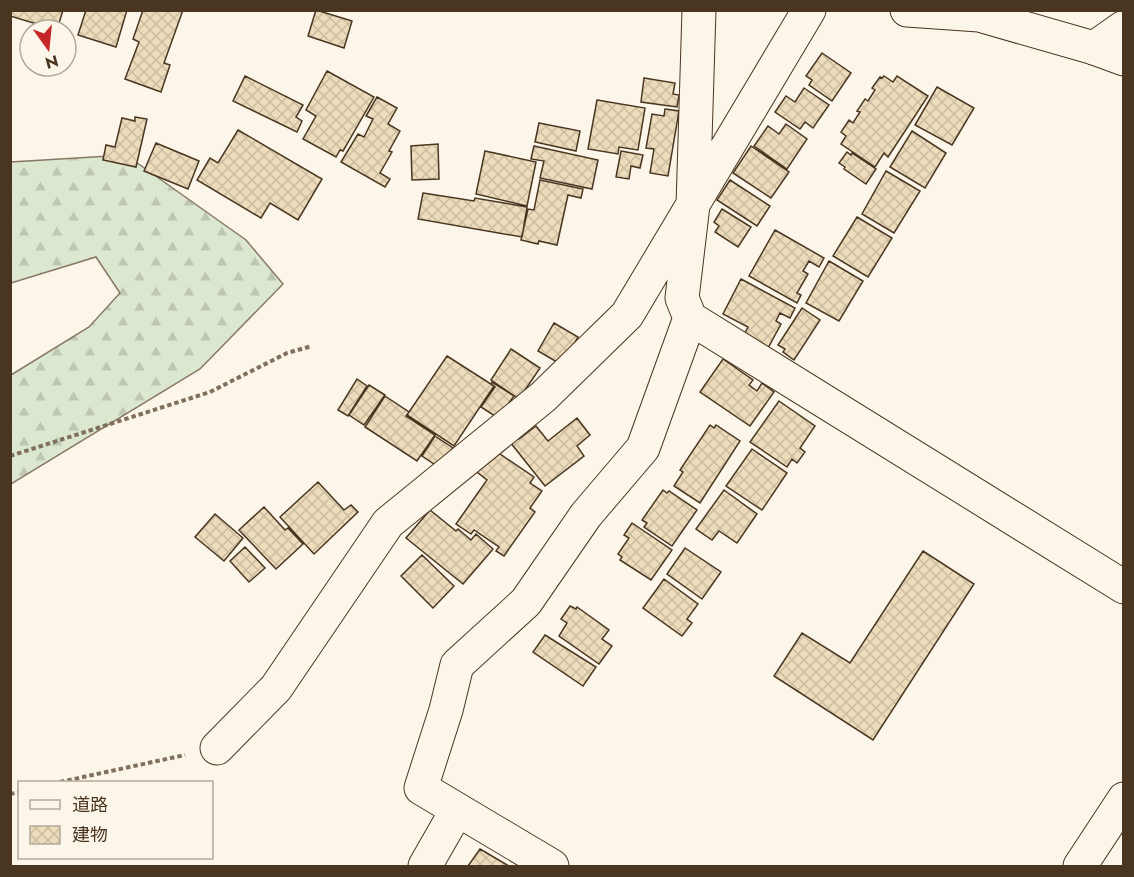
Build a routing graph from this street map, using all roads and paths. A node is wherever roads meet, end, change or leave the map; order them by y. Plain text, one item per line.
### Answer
1 (699, 10) edge
2 (809, 10) edge
3 (907, 10) edge
4 (1124, 27) edge
5 (1109, 54) edge
6 (693, 205) junction
7 (690, 318) junction
8 (312, 346) dead end
9 (10, 456) edge
10 (1124, 587) edge
11 (217, 748) joint
12 (69, 781) edge
13 (1124, 799) edge
14 (457, 810) junction
15 (425, 867) edge
16 (552, 867) edge
17 (1080, 867) edge

1 - 6 street
2 - 6 street
3 - 5 street
4 - 5 street
6 - 7 street
6 - 11 street
7 - 10 street
7 - 14 street
8 - 9 path
11 - 12 path
13 - 17 street
14 - 15 street
14 - 16 street

